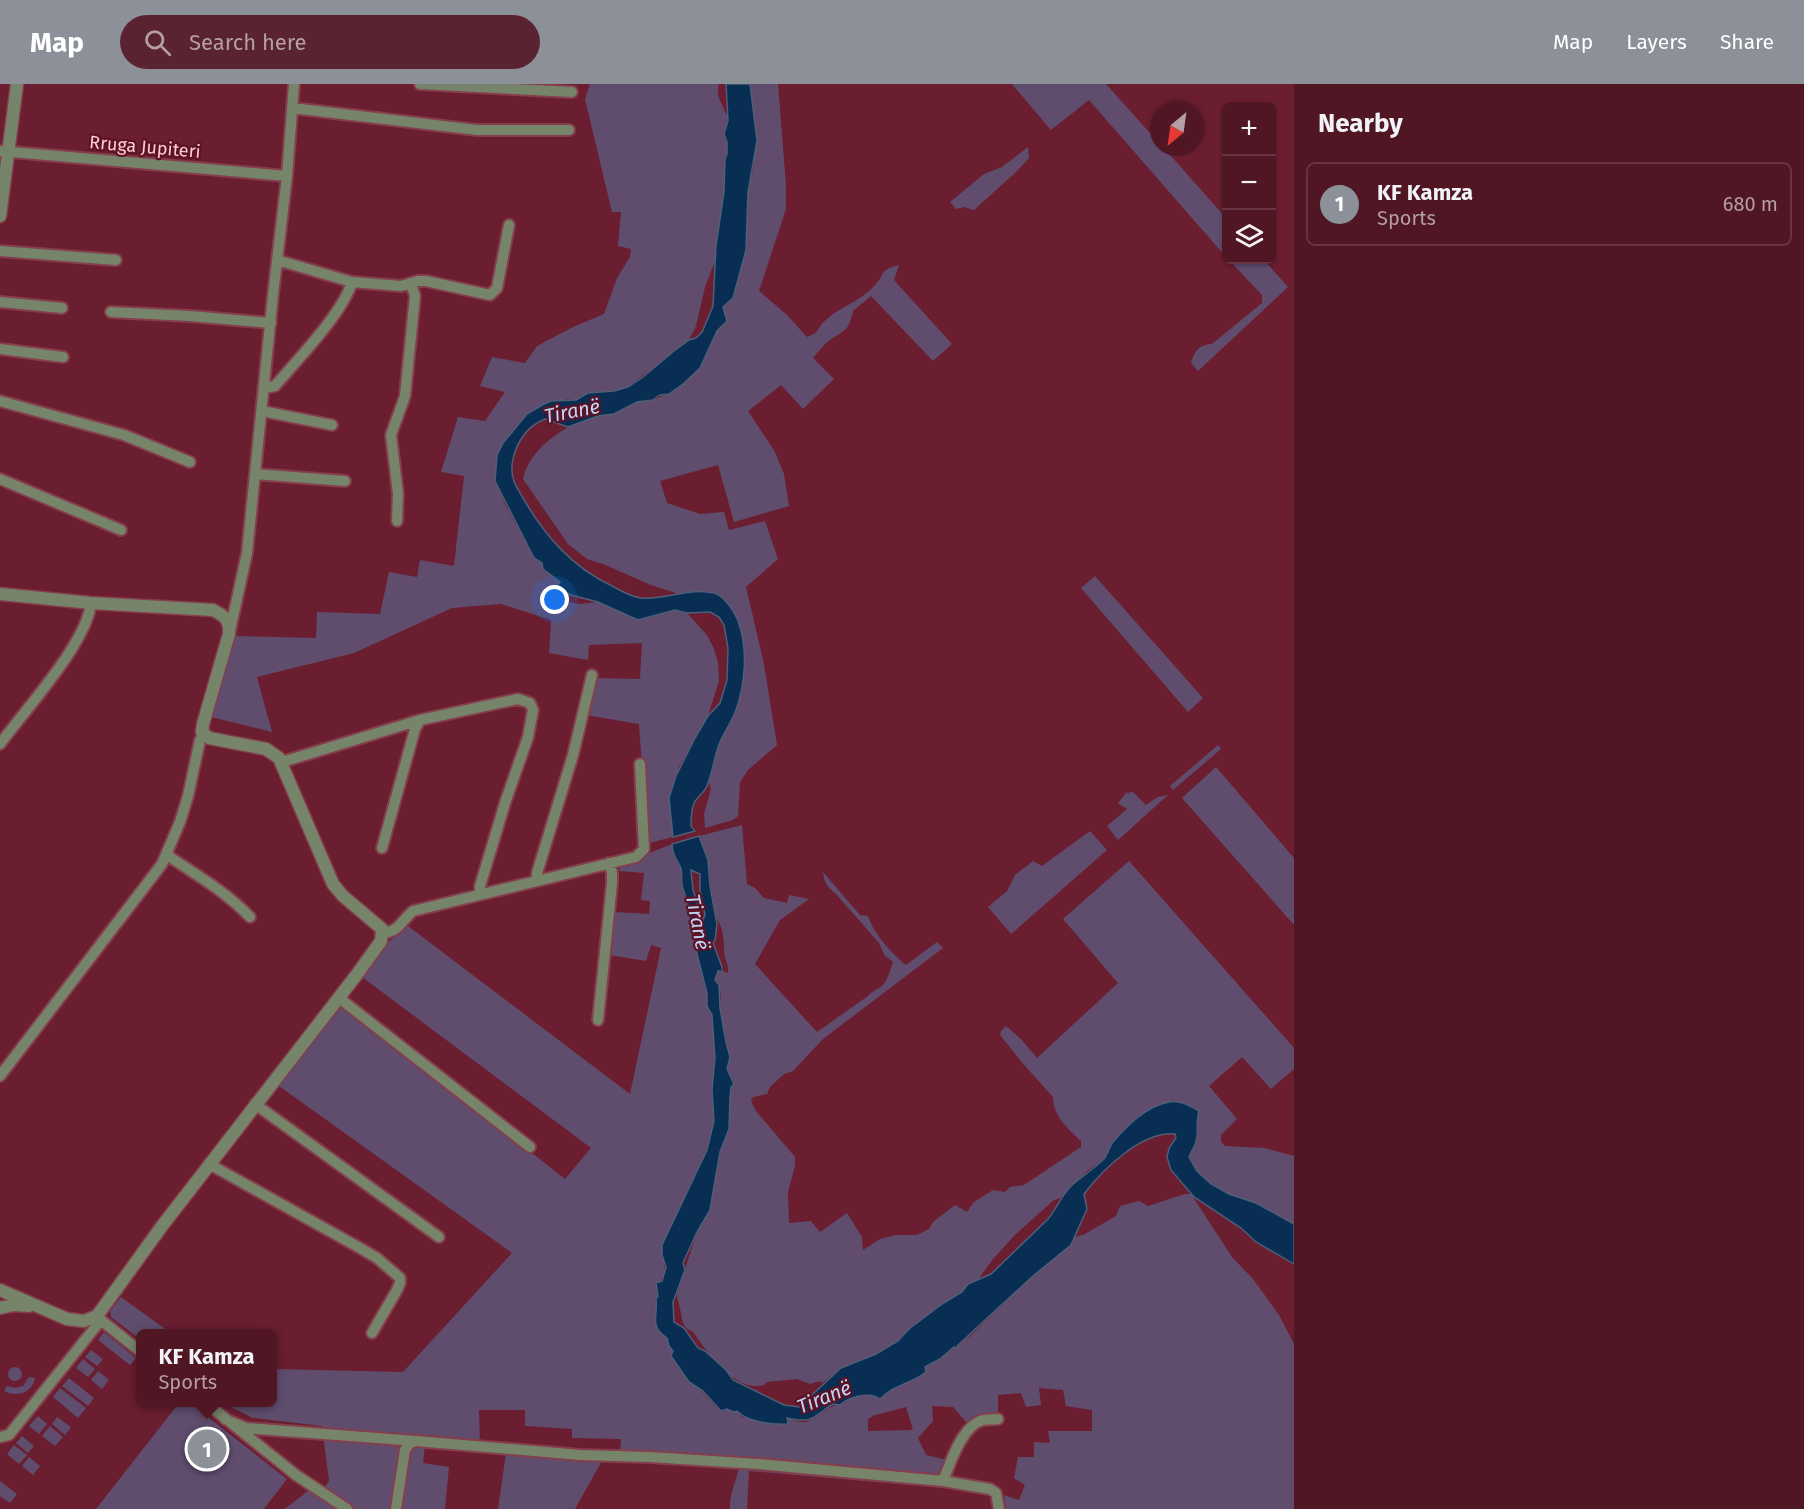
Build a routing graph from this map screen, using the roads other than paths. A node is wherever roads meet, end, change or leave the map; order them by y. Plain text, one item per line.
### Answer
1 (17, 84) edge
2 (294, 84) edge
3 (420, 84) edge
4 (572, 92) dead end
5 (292, 108) junction
6 (569, 130) dead end
7 (4, 151) edge
8 (287, 176) junction
9 (0, 216) edge
10 (509, 225) dead end
11 (0, 251) edge
12 (116, 260) dead end
13 (277, 260) junction
14 (352, 282) junction
15 (411, 284) junction
16 (0, 302) edge
17 (62, 308) dead end
18 (111, 312) dead end
19 (270, 322) junction
20 (0, 349) edge
21 (63, 357) dead end
22 (265, 388) junction
23 (0, 401) edge
24 (262, 411) junction
25 (332, 425) dead end
26 (190, 462) dead end
27 (255, 474) junction
28 (0, 480) edge
29 (345, 482) dead end
30 (397, 521) dead end
31 (121, 530) dead end
32 (0, 594) edge
33 (239, 598) junction
34 (91, 603) junction
35 (213, 610) junction
36 (229, 634) junction
37 (592, 675) dead end
38 (420, 720) junction
39 (0, 724) edge
40 (9, 731) junction
41 (204, 735) junction
42 (0, 744) edge
43 (282, 762) junction
44 (640, 764) dead end
45 (382, 848) dead end
46 (167, 855) junction
47 (609, 863) junction
48 (537, 881) junction
49 (480, 894) junction
50 (250, 917) dead end
51 (383, 933) junction
52 (339, 998) junction
53 (598, 1020) dead end
54 (0, 1076) edge
55 (255, 1104) junction
56 (530, 1147) dead end
57 (209, 1164) junction
58 (439, 1237) dead end
59 (0, 1290) edge
60 (0, 1308) edge
61 (39, 1308) junction
62 (99, 1318) junction
63 (372, 1333) dead end
64 (136, 1348) edge
65 (211, 1407) edge
66 (225, 1419) junction
67 (998, 1419) dead end
68 (277, 1430) junction
69 (0, 1437) edge
70 (416, 1441) junction
71 (266, 1451) junction
72 (943, 1481) junction
73 (347, 1509) edge
74 (396, 1509) edge
75 (999, 1509) edge

1 - 7 street
2 - 5 street
3 - 4 street
5 - 6 street
5 - 8 street
7 - 8 street, Rruga Jupiteri
7 - 9 street
8 - 13 street
10 - 15 street
11 - 12 street
13 - 14 street
13 - 19 street
14 - 15 street
14 - 22 street
15 - 30 street
16 - 17 street
18 - 19 street
19 - 22 street
20 - 21 street
22 - 24 street
23 - 26 street
24 - 25 street
24 - 27 street
27 - 29 street
27 - 33 street
28 - 31 street
32 - 34 street
33 - 35 street
33 - 36 street
34 - 35 street
34 - 40 street
35 - 36 street
36 - 41 street
37 - 48 street
38 - 43 street
38 - 45 street
38 - 49 street
39 - 40 street
40 - 42 street
41 - 43 street
41 - 46 street
43 - 51 street
44 - 47 street
46 - 50 street
46 - 54 street
47 - 48 street
47 - 53 street
48 - 49 street
49 - 51 street
51 - 52 street
52 - 55 street
52 - 56 street
55 - 57 street
55 - 58 street
57 - 62 street
57 - 63 street
59 - 60 street
59 - 61 street
60 - 61 street
61 - 62 street
62 - 64 street
62 - 69 street
65 - 66 street
66 - 68 street
66 - 71 street
67 - 72 street
68 - 70 street
68 - 71 street
70 - 72 street
70 - 74 street
71 - 73 street
72 - 75 street

